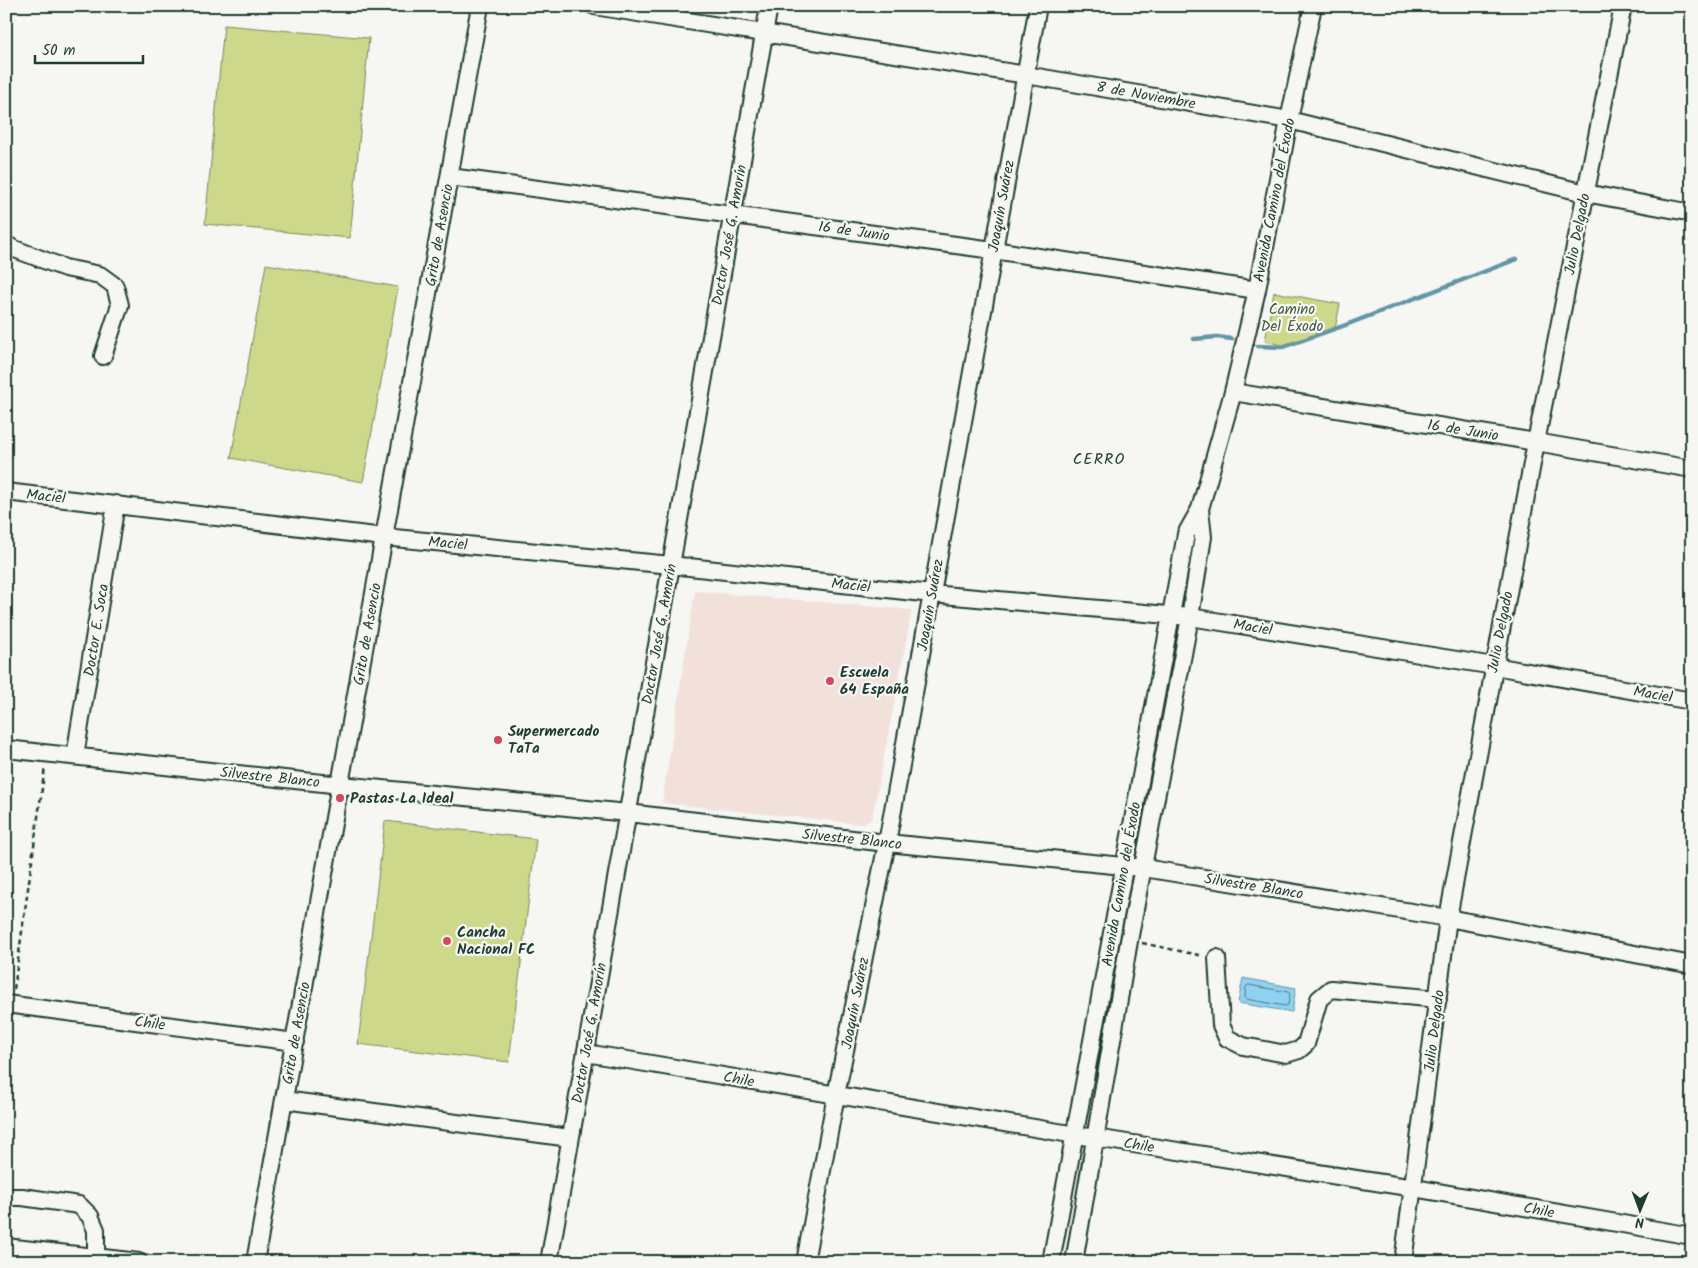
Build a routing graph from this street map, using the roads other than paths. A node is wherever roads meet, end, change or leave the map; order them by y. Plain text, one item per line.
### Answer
1 (480, 6) edge
2 (594, 6) edge
3 (769, 6) edge
4 (1038, 6) edge
5 (1313, 6) edge
6 (1623, 6) edge
7 (764, 32) junction
8 (1026, 75) junction
9 (1288, 120) junction
10 (450, 177) junction
11 (1585, 193) junction
12 (1692, 213) edge
13 (732, 214) junction
14 (6, 244) edge
15 (993, 250) junction
16 (1257, 290) junction
17 (103, 356) dead end
18 (1233, 392) junction
19 (1536, 442) junction
20 (1692, 469) edge
21 (6, 492) edge
22 (116, 504) junction
23 (1200, 509) junction
24 (384, 537) junction
25 (671, 565) junction
26 (932, 594) junction
27 (1170, 616) junction
28 (1190, 617) junction
29 (1494, 666) junction
30 (1692, 701) edge
31 (6, 749) edge
32 (76, 756) junction
33 (341, 784) junction
34 (628, 813) junction
35 (887, 844) junction
36 (1124, 866) junction
37 (1144, 868) junction
38 (1448, 918) junction
39 (1217, 958) road end
40 (1692, 965) edge
41 (1438, 999) junction
42 (9, 1005) edge
43 (295, 1042) junction
44 (586, 1053) junction
45 (836, 1095) junction
46 (284, 1100) junction
47 (1076, 1135) junction
48 (570, 1138) junction
49 (1095, 1138) junction
50 (1414, 1188) junction
51 (6, 1197) edge
52 (1692, 1236) edge
53 (6, 1247) edge
54 (96, 1257) junction
55 (139, 1262) edge
56 (255, 1262) edge
57 (549, 1262) edge
58 (805, 1262) edge
59 (1051, 1262) edge
60 (1074, 1262) edge
61 (1403, 1262) edge

1 - 10 street, Grito de Asencio
2 - 7 street, 8 de Noviembre
3 - 7 street, Doctor José G. Amorín
4 - 8 street, Joaquín Suárez
5 - 9 street, Avenida Camino del Éxodo
6 - 11 street, Julio Delgado
7 - 8 street, 8 de Noviembre
7 - 13 street, Doctor José G. Amorín
8 - 9 street, 8 de Noviembre
8 - 15 street, Joaquín Suárez
9 - 11 street, 8 de Noviembre
9 - 16 street, Avenida Camino del Éxodo
10 - 13 street, 16 de Junio
10 - 24 street, Grito de Asencio
11 - 12 street, 8 de Noviembre
11 - 19 street, Julio Delgado
13 - 15 street, 16 de Junio
13 - 25 street, Doctor José G. Amorín
14 - 17 street
15 - 16 street, 16 de Junio
15 - 26 street, Joaquín Suárez
16 - 18 street, Avenida Camino del Éxodo
18 - 19 street, 16 de Junio
18 - 23 street, Avenida Camino del Éxodo
19 - 20 street, 16 de Junio
19 - 29 street, Julio Delgado
21 - 22 street, Maciel
22 - 24 street, Maciel
22 - 32 street, Doctor E. Soca
23 - 27 street, Avenida Camino del Éxodo
23 - 28 street, Avenida Camino del Éxodo
24 - 25 street, Maciel
24 - 33 street, Grito de Asencio
25 - 26 street, Maciel
25 - 34 street, Doctor José G. Amorín
26 - 27 street, Maciel
26 - 35 street, Joaquín Suárez
27 - 28 street, Maciel
27 - 36 street, Avenida Camino del Éxodo
28 - 29 street, Maciel
28 - 37 street, Avenida Camino del Éxodo
29 - 30 street, Maciel
29 - 38 street, Julio Delgado
31 - 32 street, Silvestre Blanco
32 - 33 street, Silvestre Blanco
33 - 34 street, Silvestre Blanco
33 - 43 street, Grito de Asencio
34 - 35 street, Silvestre Blanco
34 - 44 street, Doctor José G. Amorín
35 - 36 street, Silvestre Blanco
35 - 45 street, Joaquín Suárez
36 - 37 street, Silvestre Blanco
36 - 47 street, Avenida Camino del Éxodo
37 - 38 street, Silvestre Blanco
37 - 49 street, Avenida Camino del Éxodo
38 - 40 street, Silvestre Blanco
38 - 41 street, Julio Delgado
39 - 41 street
41 - 50 street, Julio Delgado
42 - 43 street, Chile
43 - 46 street, Grito de Asencio
44 - 45 street, Chile
44 - 48 street, Doctor José G. Amorín
45 - 47 street, Chile
45 - 58 street, Joaquín Suárez
46 - 48 street
46 - 56 street, Grito de Asencio
47 - 49 street, Chile
47 - 59 street, Avenida Camino del Éxodo
48 - 57 street, Doctor José G. Amorín
49 - 50 street, Chile
49 - 60 street, Avenida Camino del Éxodo
50 - 52 street, Chile
50 - 61 street, Julio Delgado
51 - 54 street
53 - 54 street
54 - 55 street

